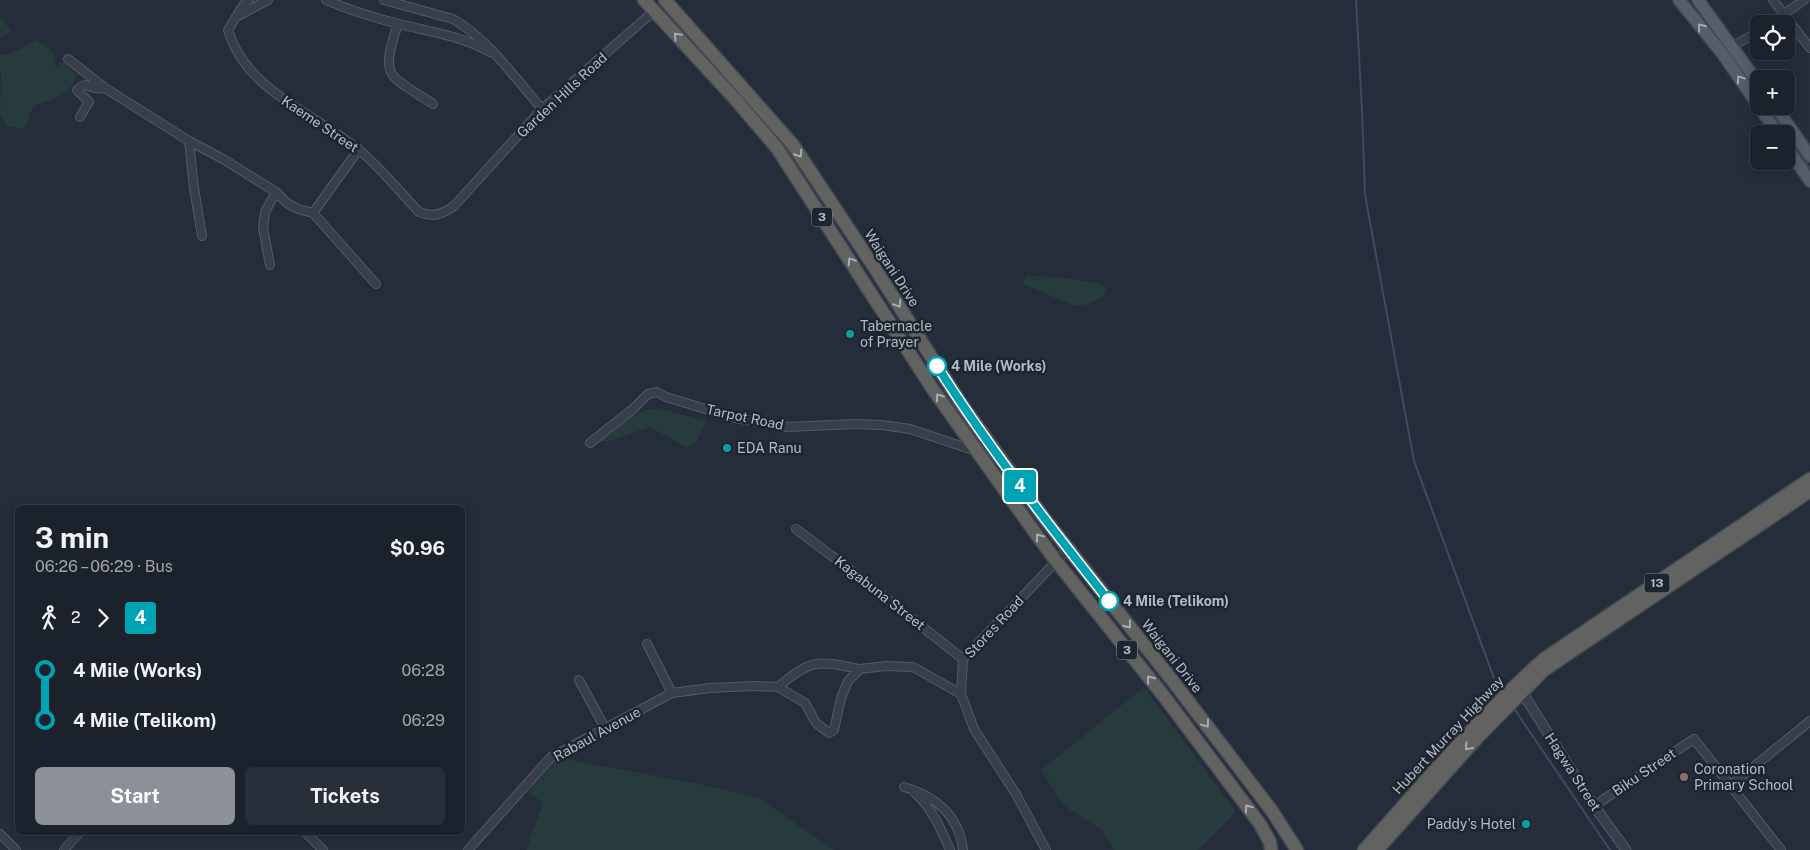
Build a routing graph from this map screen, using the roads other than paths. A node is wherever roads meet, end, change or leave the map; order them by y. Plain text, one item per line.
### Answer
1 (249, 0) edge
2 (268, 0) edge
3 (326, 0) edge
4 (384, 0) edge
5 (644, 0) edge
6 (666, 0) edge
7 (1679, 0) edge
8 (1698, 0) edge
9 (1773, 0) edge
10 (1804, 0) edge
11 (654, 11) junction
12 (1784, 15) joint
13 (236, 17) junction
14 (398, 24) junction
15 (1795, 29) edge
16 (698, 35) junction
17 (1750, 36) edge
18 (1810, 48) edge
19 (1727, 50) junction
20 (494, 54) junction
21 (68, 59) dead end
22 (1750, 74) edge
23 (105, 88) junction
24 (735, 99) junction
25 (433, 104) dead end
26 (757, 104) junction
27 (542, 109) junction
28 (1781, 115) edge
29 (80, 117) dead end
30 (1773, 125) edge
31 (189, 141) junction
32 (359, 150) junction
33 (1810, 156) edge
34 (1795, 159) edge
35 (790, 167) junction
36 (1810, 181) edge
37 (276, 192) junction
38 (454, 206) joint
39 (313, 213) junction
40 (202, 236) dead end
41 (270, 265) dead end
42 (376, 284) dead end
43 (924, 346) junction
44 (961, 427) junction
45 (590, 443) dead end
46 (978, 451) junction
47 (1810, 480) edge
48 (1810, 491) edge
49 (796, 529) dead end
50 (1068, 549) junction
51 (1056, 561) junction
52 (647, 644) dead end
53 (963, 659) junction
54 (860, 669) junction
55 (579, 680) dead end
56 (778, 687) junction
57 (672, 692) junction
58 (1515, 693) junction
59 (961, 694) junction
60 (1499, 708) junction
61 (1810, 721) edge
62 (606, 728) junction
63 (1730, 786) junction
64 (1594, 806) junction
65 (0, 834) edge
66 (77, 835) edge
67 (308, 835) edge
68 (16, 850) edge
69 (64, 850) edge
70 (323, 850) edge
71 (468, 850) edge
72 (950, 850) edge
73 (963, 850) edge
74 (1046, 850) edge
75 (1270, 850) edge
76 (1297, 850) edge
77 (1364, 850) edge
78 (1377, 850) edge
79 (1626, 850) edge
80 (1781, 850) edge

1 - 13 street, Kaeme Street
2 - 13 street
3 - 14 street
4 - 20 street
5 - 11 highway, 3
6 - 16 highway, Waigani Drive / 3
19 -> 7 main road
8 - 19 main road
9 - 12 street
10 - 12 street
24 -> 11 highway, 3
11 - 27 street, Garden Hills Road
13 - 32 street, Kaeme Street
14 - 20 street
14 - 25 street
15 - 18 street
16 - 24 highway
16 - 26 highway, Waigani Drive / 3
17 - 19 street
19 - 22 main road
30 -> 19 main road
20 - 27 street
21 - 23 street
23 - 29 street
23 - 31 street
24 - 35 highway, 3
26 - 35 highway
26 -> 43 highway, Waigani Drive / 3
27 - 38 street, Garden Hills Road
28 - 33 main road
31 - 37 street
31 - 40 street
32 - 38 street, Kaeme Street
32 - 39 street
34 - 36 main road
44 -> 35 highway, 3
37 - 39 street
37 - 41 street
39 - 42 street
43 - 44 highway
43 - 50 highway, Waigani Drive / 3
44 - 46 highway, 3
45 - 46 street, Tarpot Road
51 -> 46 highway, 3
47 - 58 highway, Hubert Murray Highway / 13
48 - 58 highway, Hubert Murray Highway / 13
49 - 53 street, Kagabuna Street
50 - 51 street, Stores Road
50 -> 76 highway, Waigani Drive / 3
51 - 53 street, Stores Road
75 -> 51 highway, 3
52 - 57 street
53 - 59 street, Stores Road
54 - 56 street
54 - 56 street
54 - 59 street
55 - 62 street
56 - 57 street
57 - 62 street, Rabaul Avenue
58 - 60 highway, Hubert Murray Highway / 13
58 - 64 street, Hagwa Street
59 - 74 street, Stores Road
60 - 77 highway, Hubert Murray Highway / 13
60 -> 78 highway, Hubert Murray Highway / 13
61 - 63 street
62 - 71 street, Rabaul Avenue
63 - 64 street, Biku Street
63 - 80 street
64 - 79 street, Hagwa Street
65 - 68 street
66 - 69 street
67 - 70 street
72 - 73 street

